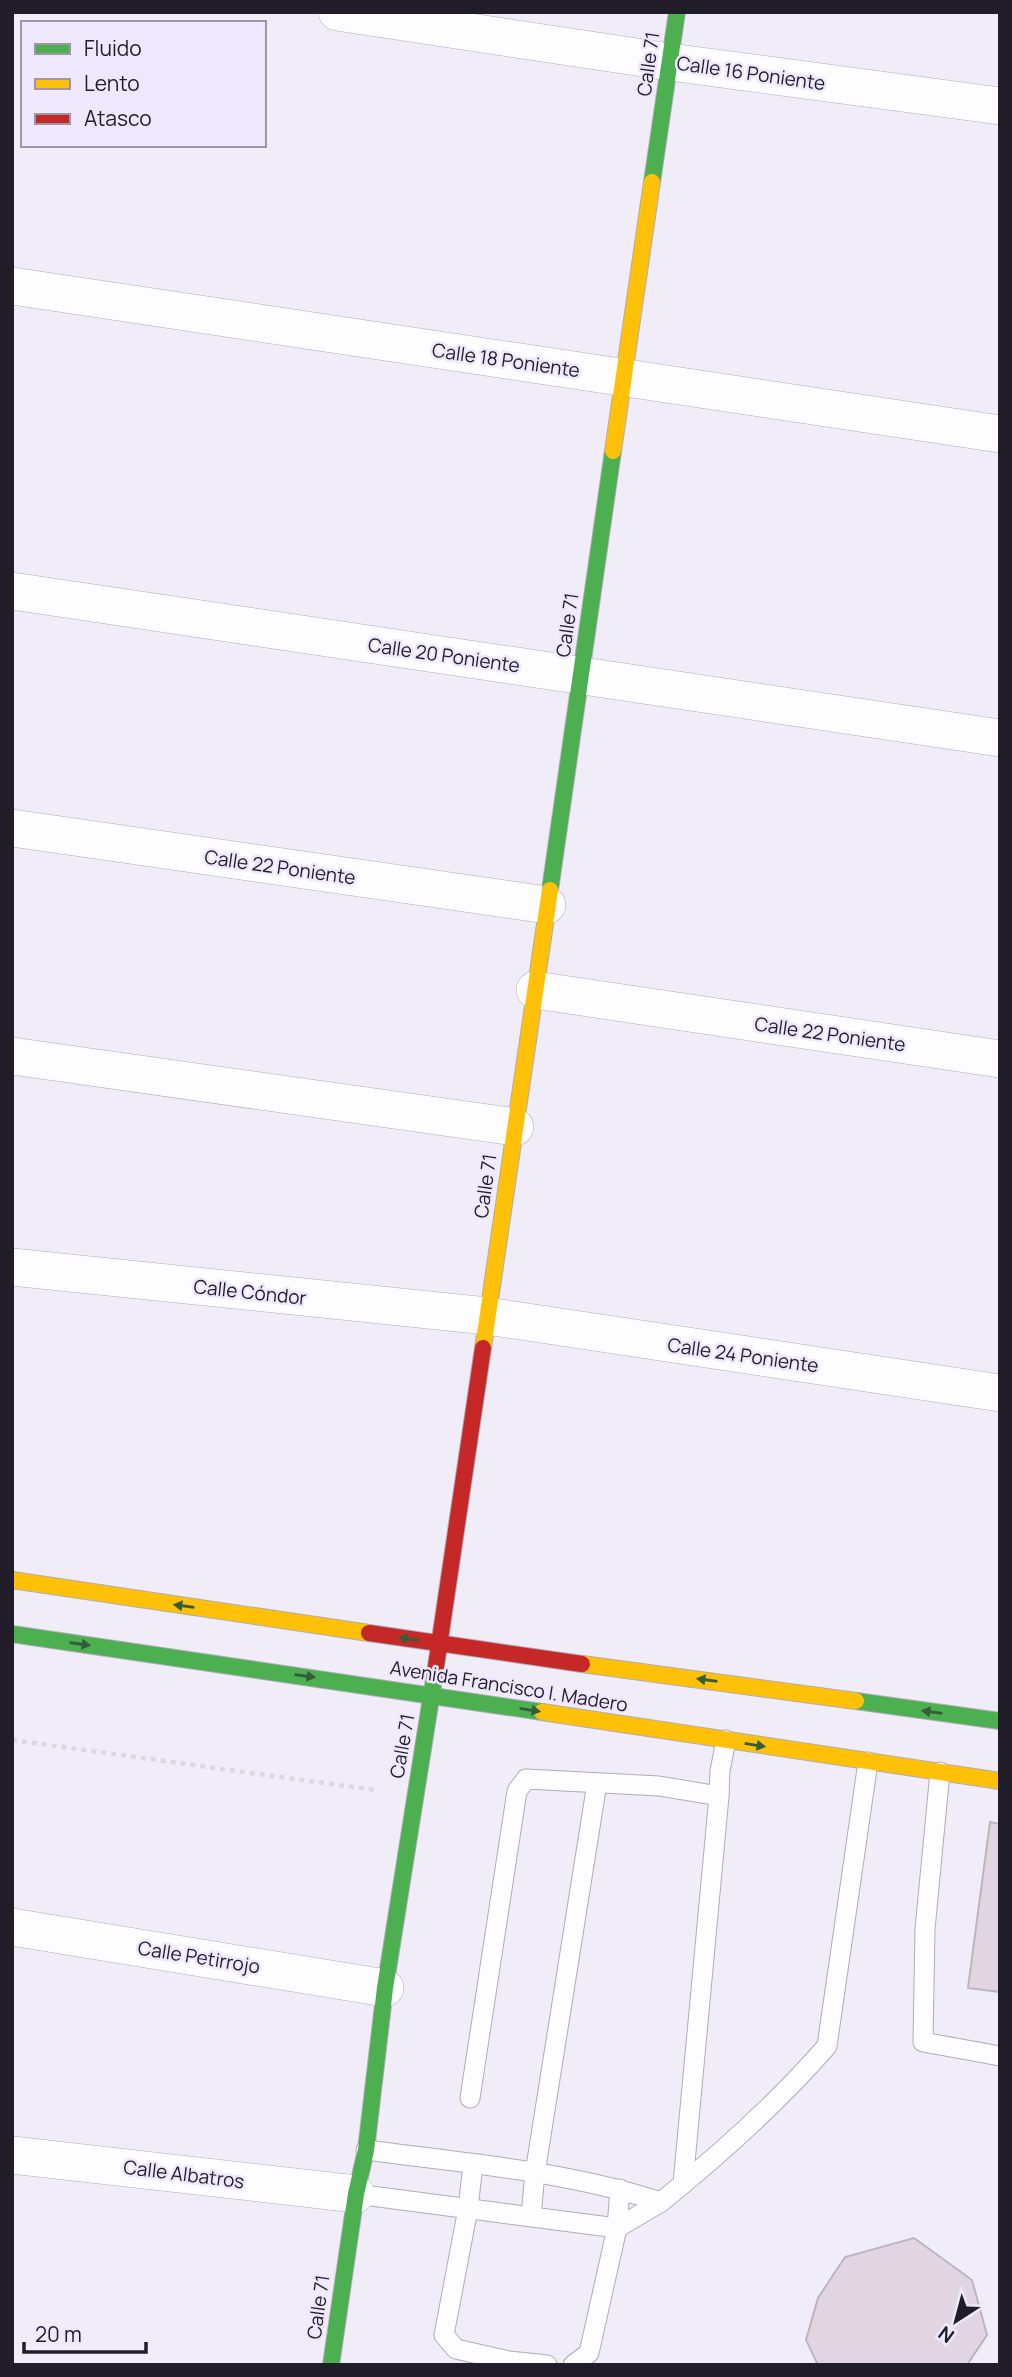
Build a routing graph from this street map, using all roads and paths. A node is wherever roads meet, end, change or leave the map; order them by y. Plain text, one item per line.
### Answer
1 (337, 12) edge
2 (677, 12) edge
3 (670, 62) junction
4 (1000, 107) edge
5 (12, 286) edge
6 (624, 377) junction
7 (1000, 434) edge
8 (12, 591) edge
9 (581, 676) junction
10 (1000, 738) edge
11 (12, 828) edge
12 (547, 905) junction
13 (535, 990) junction
14 (12, 1055) edge
15 (1000, 1059) edge
16 (515, 1127) junction
17 (12, 1267) edge
18 (487, 1317) junction
19 (1000, 1393) edge
20 (12, 1580) edge
21 (12, 1634) edge
22 (440, 1644) junction
23 (432, 1695) junction
24 (1000, 1721) edge
25 (12, 1740) edge
26 (726, 1740) junction
27 (868, 1762) junction
28 (940, 1772) junction
29 (1000, 1781) edge
30 (597, 1783) junction
31 (414, 1796) junction
32 (719, 1796) junction
33 (12, 1927) edge
34 (385, 1988) junction
35 (1000, 2056) edge
36 (470, 2098) dead end
37 (366, 2150) junction
38 (12, 2155) edge
39 (473, 2164) junction
40 (536, 2173) junction
41 (683, 2184) junction
42 (621, 2189) junction
43 (356, 2194) junction
44 (661, 2202) junction
45 (468, 2209) junction
46 (531, 2216) junction
47 (617, 2228) junction
48 (331, 2365) edge
49 (547, 2365) edge
50 (573, 2365) edge

1 - 3 street, Calle 16 Poniente
2 - 3 street, Calle 71
3 - 4 street, Calle 16 Poniente
3 - 6 street, Calle 71
5 - 6 street, Calle 18 Poniente
6 - 7 street, Calle 18 Poniente
6 - 9 street, Calle 71
8 - 9 street, Calle 20 Poniente
9 - 10 street, Calle 20 Poniente
9 - 12 street, Calle 71
11 - 12 street, Calle 22 Poniente
12 - 13 street, Calle 71
13 - 15 street, Calle 22 Poniente
13 - 16 street, Calle 71
14 - 16 street
16 - 18 street, Calle 71
17 - 18 street, Calle Cóndor
18 - 19 street, Calle 24 Poniente
18 - 22 street, Calle 71
22 -> 20 street, Avenida Francisco I. Madero
21 -> 23 street, Avenida Francisco I. Madero
22 - 23 street, Calle 71
24 -> 22 street, Avenida Francisco I. Madero
23 -> 26 street, Avenida Francisco I. Madero
23 - 31 street, Calle 71
25 - 31 path
26 -> 27 street, Avenida Francisco I. Madero
26 - 32 lane
27 - 28 street, Avenida Francisco I. Madero
27 - 41 lane
28 - 29 street, Avenida Francisco I. Madero
28 - 35 lane
30 - 32 lane
30 - 36 lane
30 - 40 lane
31 - 34 street, Calle 71
32 - 41 lane
33 - 34 street, Calle Petirrojo
34 - 37 street, Calle 71
37 - 39 lane
37 - 43 street, Calle 71
38 - 43 street, Calle Albatros
39 - 40 lane
39 - 45 lane
40 - 42 lane
40 - 46 lane
41 - 44 lane
42 - 44 lane
42 - 47 lane
43 - 45 lane
43 - 48 street, Calle 71
44 - 47 lane
45 - 46 lane
45 - 49 lane
46 - 47 lane
47 - 50 lane

